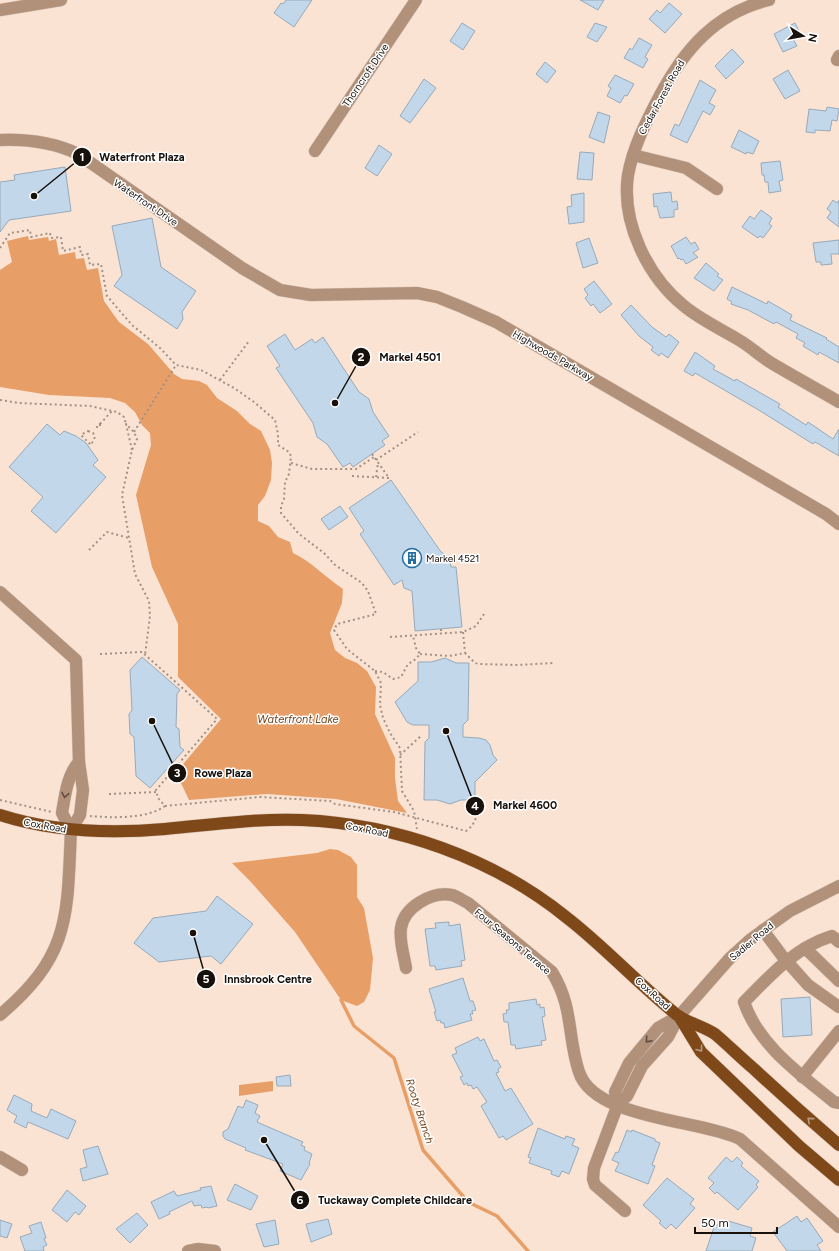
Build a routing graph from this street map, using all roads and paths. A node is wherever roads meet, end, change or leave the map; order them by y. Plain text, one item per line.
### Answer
1 (61, 0) edge
2 (416, 0) edge
3 (768, 0) edge
4 (0, 10) edge
5 (0, 140) edge
6 (315, 151) dead end
7 (633, 155) junction
8 (717, 189) dead end
9 (0, 248) edge
10 (242, 268) joint
11 (249, 341) dead end
12 (176, 365) junction
13 (220, 380) junction
14 (0, 400) edge
15 (839, 402) edge
16 (112, 410) junction
17 (126, 424) junction
18 (134, 432) junction
19 (418, 432) dead end
20 (93, 433) junction
21 (132, 450) junction
22 (372, 454) dead end
23 (374, 457) junction
24 (377, 461) junction
25 (291, 463) junction
26 (352, 476) dead end
27 (376, 477) junction
28 (839, 524) edge
29 (129, 538) junction
30 (89, 550) dead end
31 (0, 592) edge
32 (484, 614) dead end
33 (441, 629) dead end
34 (463, 632) junction
35 (441, 634) junction
36 (413, 636) junction
37 (390, 637) dead end
38 (465, 653) junction
39 (100, 654) dead end
40 (420, 654) junction
41 (145, 655) junction
42 (553, 663) dead end
43 (375, 672) junction
44 (422, 735) dead end
45 (400, 754) junction
46 (79, 762) junction
47 (157, 792) junction
48 (110, 794) dead end
49 (482, 806) dead end
50 (0, 815) edge
51 (415, 817) junction
52 (71, 830) junction
53 (419, 840) junction
54 (839, 886) edge
55 (763, 930) junction
56 (839, 942) edge
57 (805, 948) junction
58 (786, 960) junction
59 (406, 968) dead end
60 (839, 981) edge
61 (839, 1007) edge
62 (0, 1015) edge
63 (679, 1016) junction
64 (839, 1031) edge
65 (802, 1077) junction
66 (839, 1103) edge
67 (618, 1104) junction
68 (839, 1145) edge
69 (0, 1157) edge
70 (22, 1170) dead end
71 (839, 1180) edge
72 (625, 1211) dead end
73 (839, 1227) edge
74 (188, 1251) edge
75 (216, 1251) edge

1 - 4 street
2 - 6 street, Thorncroft Drive
3 - 7 street, Cedar Forest Road
5 - 10 street, Waterfront Drive
7 - 8 street
7 - 15 street, Cedar Forest Road
9 - 12 path
10 - 28 street, Highwoods Parkway
11 - 13 path
12 - 13 path
12 - 18 path
13 - 25 path
14 - 16 path
16 - 17 path
16 - 20 path
17 - 18 path
17 - 21 path
18 - 21 path
19 - 24 path
20 - 20 path
21 - 29 path
22 - 23 path
23 - 24 path
23 - 25 path
24 - 27 path
24 - 27 path
25 - 43 path
26 - 27 path
29 - 30 path
29 - 41 path
31 - 46 street
32 - 34 path
33 - 35 path
34 - 35 path
34 - 38 path
35 - 36 path
36 - 37 path
36 - 40 path
38 - 40 path
38 - 42 path
39 - 41 path
40 - 43 path
41 - 47 path
43 - 45 path
44 - 45 path
45 - 51 path
46 - 52 street
46 -> 52 street
47 - 48 path
47 - 51 path
49 - 51 path
50 - 52 main road, Cox Road
51 - 53 path
52 - 53 main road, Cox Road
52 - 62 street
53 - 63 main road, Cox Road
54 - 55 street, Sadler Road
55 - 58 street
55 - 63 street, Sadler Road
56 - 57 street
57 - 58 street
57 - 60 street
58 - 61 street
58 - 65 street
59 - 67 street, Four Seasons Terrace
63 - 67 street
68 -> 63 main road, Cox Road
63 -> 71 main road, Cox Road
64 - 65 street
65 - 66 street
67 - 72 street
67 - 73 street, Four Seasons Terrace
69 - 70 street
74 - 75 street

